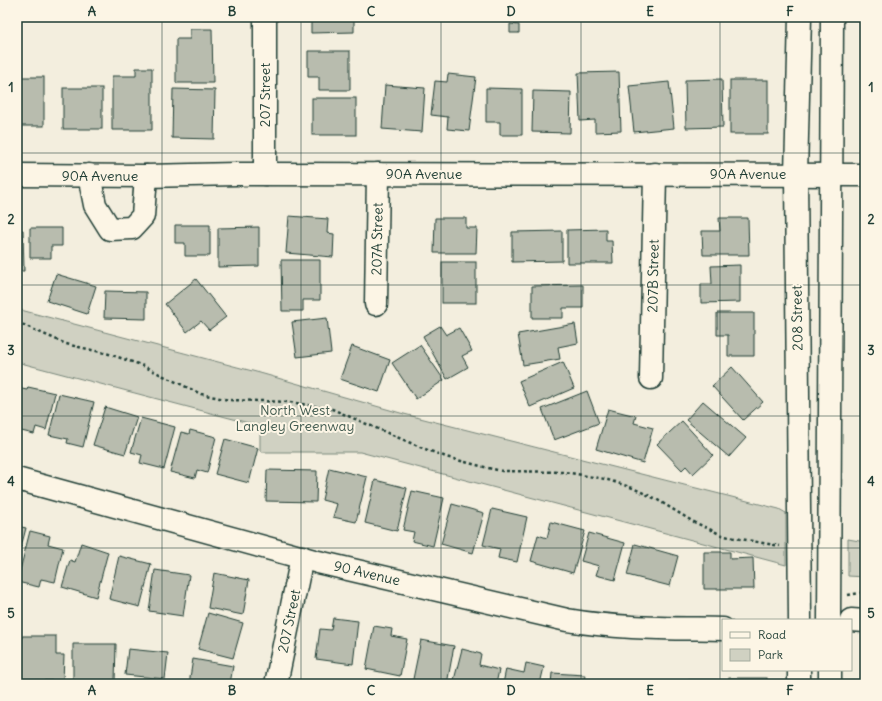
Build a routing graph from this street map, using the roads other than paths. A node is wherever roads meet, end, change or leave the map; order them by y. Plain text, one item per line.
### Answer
1 (265, 17) edge
2 (800, 17) edge
3 (832, 17) edge
4 (265, 174) junction
5 (378, 174) junction
6 (655, 174) junction
7 (796, 174) junction
8 (830, 174) junction
9 (17, 175) edge
10 (89, 175) junction
11 (865, 175) edge
12 (146, 176) junction
13 (376, 304) dead end
14 (651, 378) dead end
15 (17, 479) edge
16 (302, 557) junction
17 (800, 619) edge
18 (829, 619) edge
19 (852, 620) edge
20 (865, 621) edge
21 (722, 629) edge
22 (799, 671) edge
23 (830, 671) edge
24 (276, 684) edge
25 (799, 684) edge
26 (830, 684) edge

1 - 4 street, 207 Street
2 - 7 street, 208 Street
3 - 8 street
4 - 5 street, 90A Avenue
4 - 12 street, 90A Avenue
5 - 6 street, 90A Avenue
5 - 13 street, 207A Street
6 - 7 street, 90A Avenue
6 - 14 street, 207B Street
7 - 8 street, 90A Avenue
7 - 17 street, 208 Street
8 - 11 street, 90A Avenue
8 - 18 street
9 - 10 street, 90A Avenue
10 - 12 street, 90A Avenue
10 - 12 street
15 - 16 street, 90 Avenue
16 - 21 street, 90 Avenue
16 - 24 street, 207 Street
19 - 20 street
22 - 25 street
23 - 26 street

